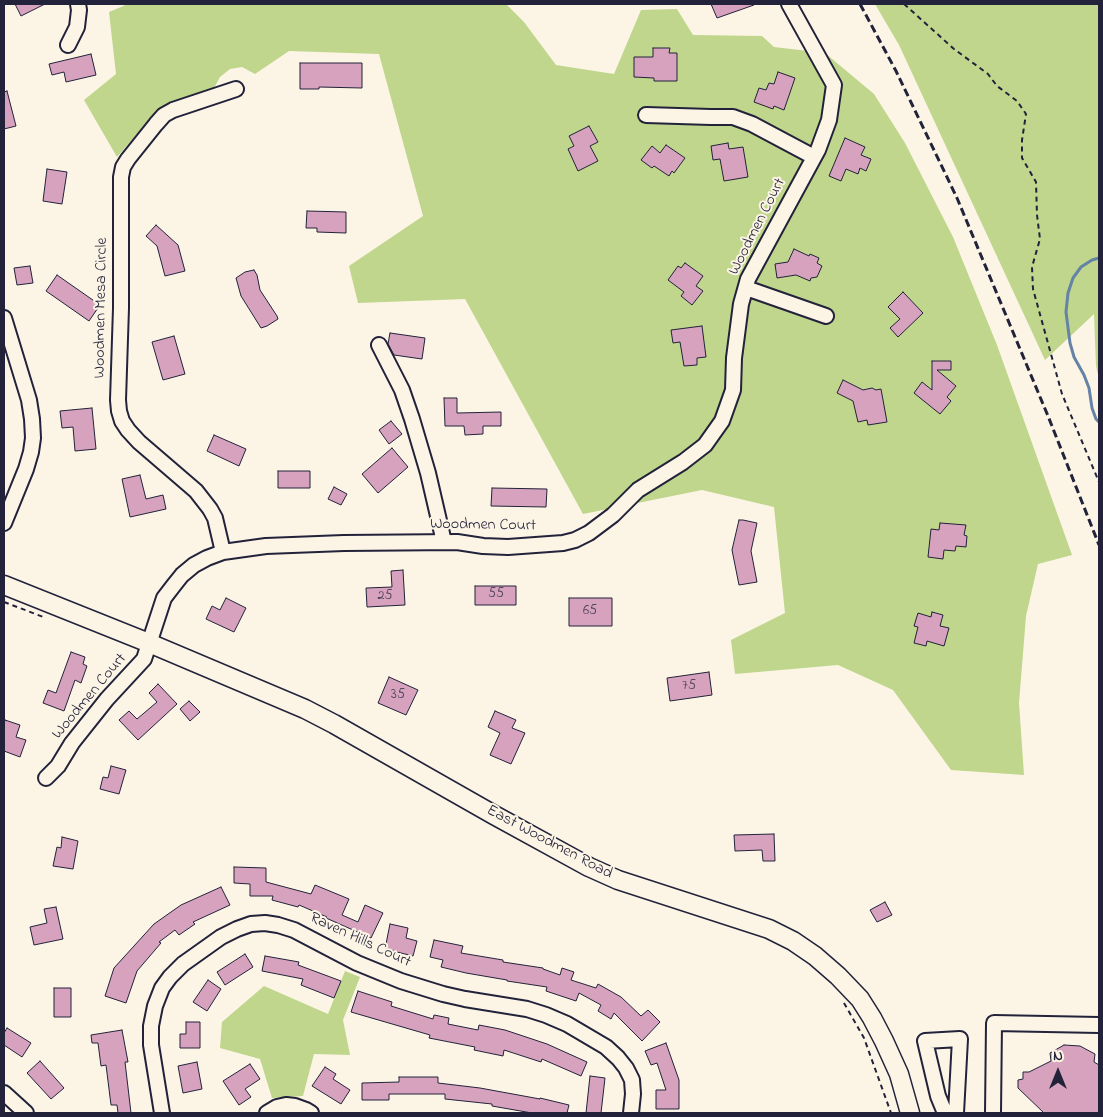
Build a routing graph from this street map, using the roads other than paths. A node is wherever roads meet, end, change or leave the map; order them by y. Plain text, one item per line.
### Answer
1 (78, 4) edge
2 (789, 4) edge
3 (68, 45) dead end
4 (236, 89) dead end
5 (646, 115) dead end
6 (814, 157) junction
7 (746, 288) junction
8 (826, 316) dead end
9 (4, 318) edge
10 (379, 345) dead end
11 (4, 523) edge
12 (444, 542) junction
13 (223, 552) junction
14 (4, 585) edge
15 (149, 643) junction
16 (46, 778) dead end
17 (1099, 1024) edge
18 (4, 1093) edge
19 (26, 1113) edge
20 (162, 1113) edge
21 (267, 1113) edge
22 (310, 1113) edge
23 (630, 1113) edge
24 (910, 1113) edge
25 (945, 1113) edge
26 (956, 1113) edge
27 (993, 1113) edge

1 - 3 street
2 - 6 street, Woodmen Court
4 - 13 street, Woodmen Mesa Circle
5 - 6 street
6 - 7 street, Woodmen Court
7 - 8 street
7 - 12 street, Woodmen Court
9 - 11 street
10 - 12 street
12 - 13 street, Woodmen Court
13 - 15 street, Woodmen Court
14 - 15 main road, East Woodmen Road
15 - 16 street, Woodmen Court
15 - 24 main road, East Woodmen Road
17 - 27 street
18 - 19 street
20 - 23 street, Raven Hills Court
21 - 22 street
25 - 26 street

